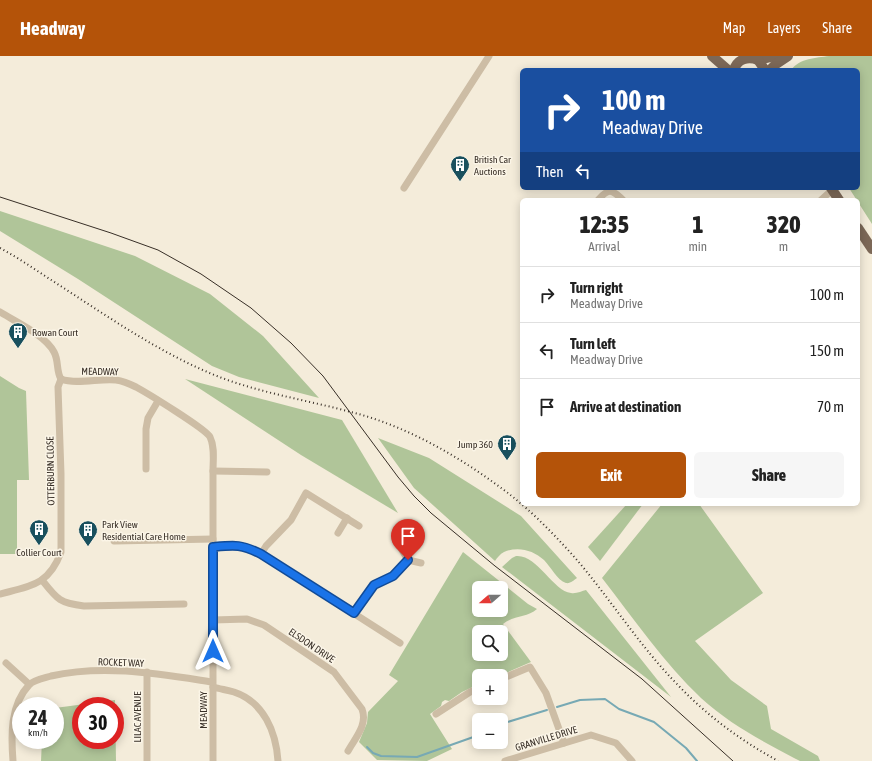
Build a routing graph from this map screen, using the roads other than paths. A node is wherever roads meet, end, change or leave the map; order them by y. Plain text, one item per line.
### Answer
1 (489, 56) edge
2 (712, 56) edge
3 (735, 56) edge
4 (775, 56) edge
5 (788, 56) edge
6 (746, 58) junction
7 (758, 60) junction
8 (726, 68) edge
9 (735, 68) edge
10 (764, 68) edge
11 (772, 68) edge
12 (404, 188) dead end
13 (830, 190) edge
14 (600, 198) edge
15 (620, 198) edge
16 (823, 198) edge
17 (860, 231) edge
18 (872, 249) edge
19 (0, 312) edge
20 (61, 378) junction
21 (158, 401) junction
22 (146, 469) dead end
23 (213, 470) junction
24 (267, 472) dead end
25 (347, 518) junction
26 (359, 526) dead end
27 (338, 533) dead end
28 (213, 539) junction
29 (114, 541) dead end
30 (213, 547) junction
31 (402, 550) dead end
32 (261, 554) junction
33 (408, 560) junction
34 (421, 563) dead end
35 (42, 580) junction
36 (0, 594) edge
37 (184, 604) dead end
38 (354, 613) junction
39 (213, 620) junction
40 (400, 643) dead end
41 (6, 663) dead end
42 (147, 672) junction
43 (508, 676) edge
44 (30, 684) junction
45 (213, 685) junction
46 (472, 691) edge
47 (436, 714) dead end
48 (564, 743) junction
49 (348, 751) dead end
50 (513, 760) edge
51 (13, 761) edge
52 (147, 761) edge
53 (213, 761) edge
54 (278, 761) edge
55 (505, 761) edge
56 (632, 761) edge

1 - 12 street
2 - 8 main road
3 - 6 main road
4 - 7 main road
5 - 11 main road
6 - 7 main road
6 - 9 main road
7 - 10 main road
13 - 16 street
14 - 15 street
17 - 18 main road
19 - 20 street, OTTERBURN CLOSE
20 - 21 street, MEADWAY
20 - 35 street, OTTERBURN CLOSE
21 - 22 street
21 - 23 street, MEADWAY
23 - 24 street
23 - 28 street, MEADWAY
25 - 26 street
25 - 27 street
25 - 32 street
28 - 29 street
28 - 30 street, MEADWAY
30 - 32 street
30 - 39 street, MEADWAY
31 - 33 street
32 - 38 street
33 - 34 street
33 - 38 street
35 - 36 street, OTTERBURN CLOSE
35 - 37 street
38 - 40 street
39 - 45 street, MEADWAY
39 - 49 street, ELSDON DRIVE
41 - 44 street
42 - 44 street, ROCKET WAY
42 - 45 street, ROCKET WAY
42 - 52 street, LILAC AVENUE
43 - 48 street
44 - 51 street
45 - 53 street, MEADWAY
45 - 54 street, ROCKET WAY
46 - 47 street
48 - 50 street, GRANVILLE DRIVE
48 - 56 street, GRANVILLE DRIVE
50 - 55 street, GRANVILLE DRIVE

